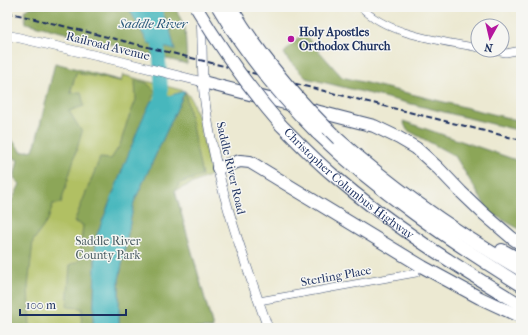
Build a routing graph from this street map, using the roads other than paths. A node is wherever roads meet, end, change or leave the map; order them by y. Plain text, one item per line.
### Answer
1 (196, 7) edge
2 (201, 7) edge
3 (218, 7) edge
4 (231, 7) edge
5 (361, 7) edge
6 (7, 34) edge
7 (470, 46) edge
8 (521, 50) edge
9 (510, 52) edge
10 (203, 82) junction
11 (218, 168) junction
12 (422, 206) junction
13 (521, 244) edge
14 (521, 260) edge
15 (521, 270) edge
16 (416, 273) dead end
17 (521, 285) edge
18 (259, 301) junction
19 (521, 305) edge
20 (521, 317) edge
21 (268, 328) edge

1 - 19 highway, Christopher Columbus Highway, bridge
2 - 10 street, Saddle River Road
3 - 17 highway, Christopher Columbus Highway, bridge
4 - 12 highway, Christopher Columbus Highway, bridge
5 - 7 street
6 - 10 street, Railroad Avenue
8 - 9 street
10 - 11 street, Saddle River Road
10 - 13 highway
11 - 18 street, Saddle River Road
11 - 20 highway
12 - 14 highway
12 - 15 highway, Christopher Columbus Highway
16 - 18 street, Sterling Place
18 - 21 street, Saddle River Road

